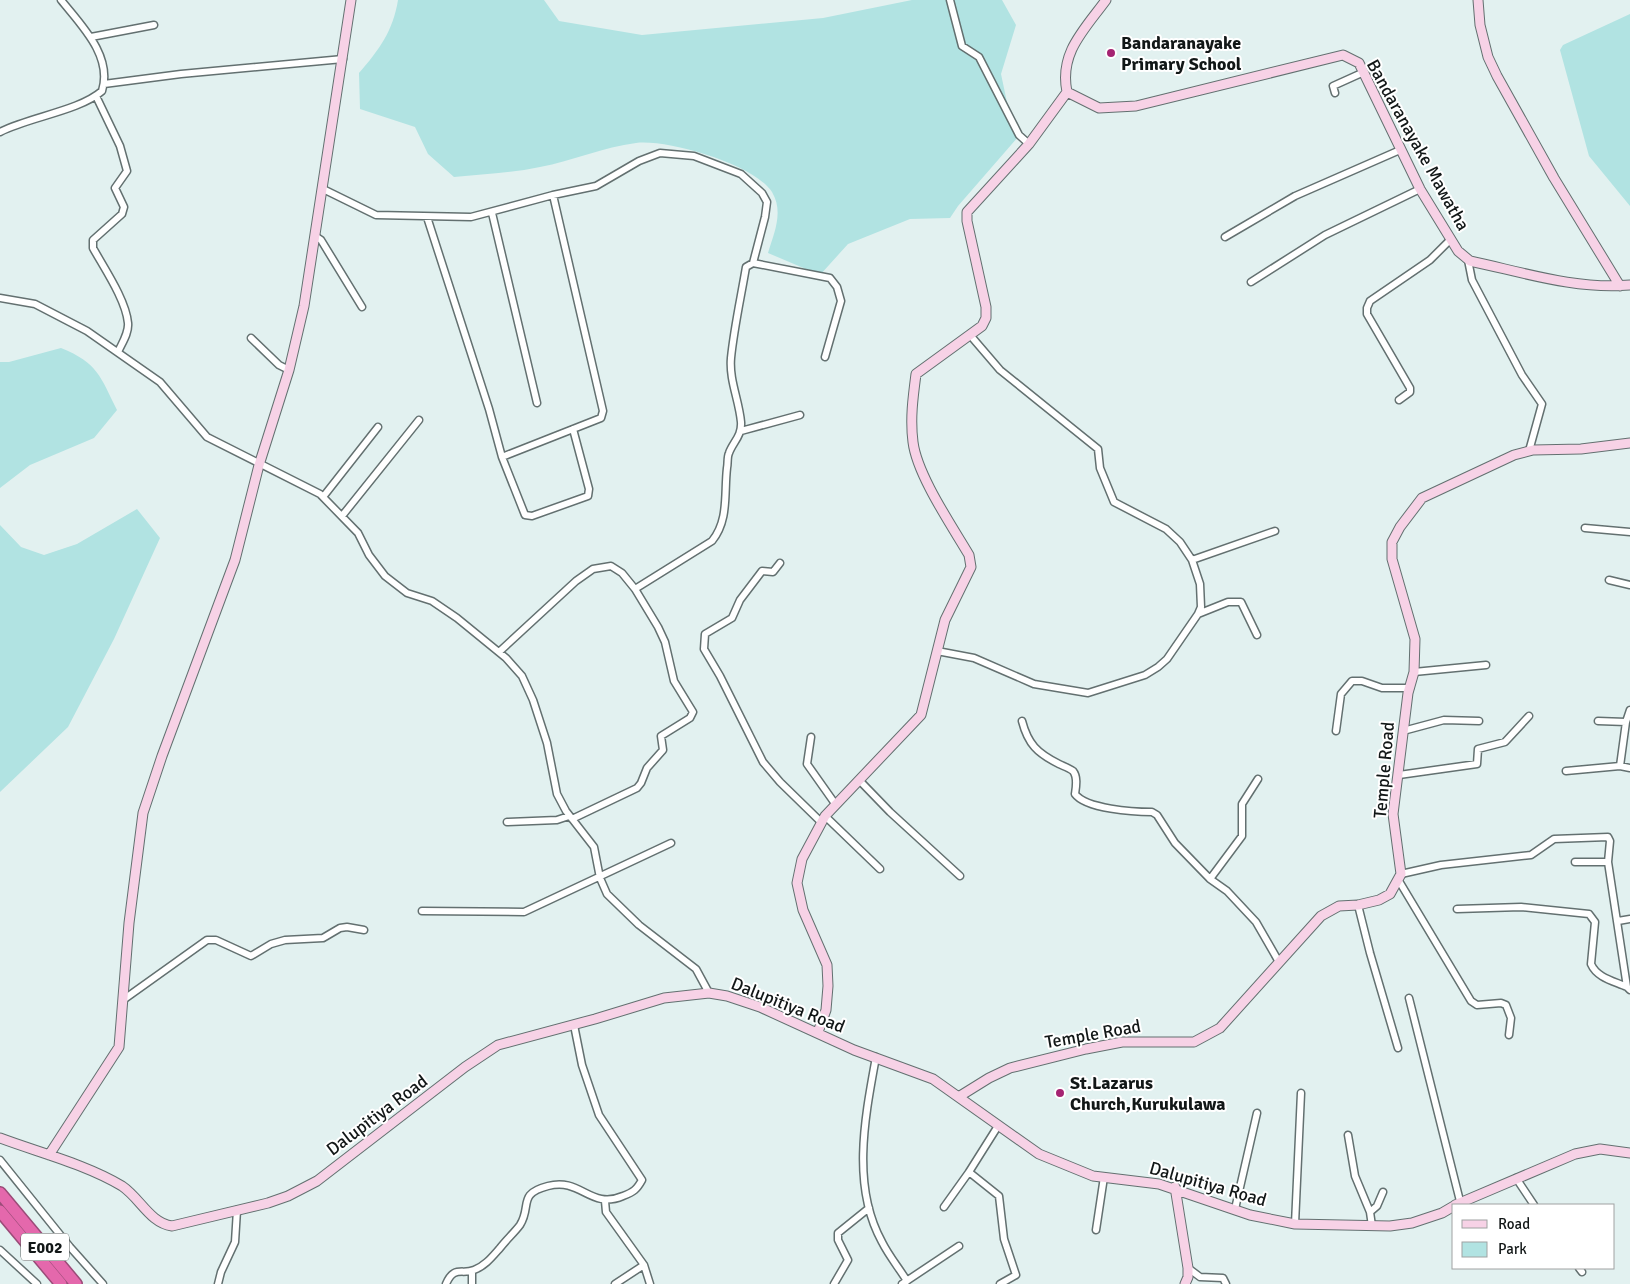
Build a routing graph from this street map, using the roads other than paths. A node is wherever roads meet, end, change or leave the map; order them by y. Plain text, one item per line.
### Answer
1 (61, 0) edge
2 (351, 0) edge
3 (950, 0) edge
4 (1106, 0) edge
5 (1478, 0) edge
6 (154, 25) dead end
7 (91, 37) junction
8 (344, 59) junction
9 (1364, 72) junction
10 (104, 84) junction
11 (1067, 92) junction
12 (1335, 93) dead end
13 (96, 96) junction
14 (0, 132) edge
15 (1028, 144) junction
16 (1400, 150) junction
17 (323, 189) junction
18 (1420, 189) junction
19 (553, 195) junction
20 (492, 213) junction
21 (427, 217) junction
22 (315, 236) junction
23 (1225, 237) dead end
24 (1451, 239) junction
25 (1468, 260) junction
26 (752, 263) junction
27 (1251, 282) dead end
28 (1630, 285) edge
29 (1620, 286) junction
30 (0, 298) edge
31 (362, 307) dead end
32 (970, 335) junction
33 (251, 338) dead end
34 (118, 352) junction
35 (825, 357) dead end
36 (289, 370) junction
37 (1399, 400) dead end
38 (537, 403) dead end
39 (800, 415) dead end
40 (419, 420) dead end
41 (378, 427) dead end
42 (573, 429) junction
43 (740, 431) junction
44 (1630, 443) edge
45 (1529, 451) junction
46 (502, 457) junction
47 (259, 465) junction
48 (323, 497) junction
49 (342, 516) junction
50 (1586, 528) dead end
51 (1275, 531) dead end
52 (1630, 532) edge
53 (1192, 560) junction
54 (780, 563) dead end
55 (1609, 580) dead end
56 (1630, 585) edge
57 (635, 589) junction
58 (1198, 614) junction
59 (1256, 635) dead end
60 (937, 651) junction
61 (499, 652) junction
62 (1486, 665) dead end
63 (1414, 672) junction
64 (1410, 688) junction
65 (1630, 710) edge
66 (1530, 716) dead end
67 (1022, 721) dead end
68 (1479, 721) dead end
69 (1598, 721) dead end
70 (1626, 722) junction
71 (1336, 731) dead end
72 (1403, 731) junction
73 (810, 737) dead end
74 (1620, 766) junction
75 (1630, 768) edge
76 (1566, 771) dead end
77 (1399, 775) junction
78 (1258, 779) dead end
79 (860, 781) junction
80 (836, 805) junction
81 (571, 818) junction
82 (823, 819) junction
83 (507, 822) dead end
84 (671, 843) dead end
85 (1575, 862) dead end
86 (1608, 862) junction
87 (880, 869) dead end
88 (960, 876) dead end
89 (600, 878) junction
90 (1400, 878) junction
91 (1210, 880) junction
92 (1358, 905) junction
93 (1457, 909) dead end
94 (422, 911) dead end
95 (1630, 919) edge
96 (1618, 921) junction
97 (364, 930) dead end
98 (1279, 962) junction
99 (1629, 988) edge
100 (709, 993) junction
101 (1409, 998) dead end
102 (123, 1000) junction
103 (574, 1025) junction
104 (818, 1032) junction
105 (1509, 1035) dead end
106 (1398, 1048) dead end
107 (876, 1057) junction
108 (1301, 1093) dead end
109 (960, 1096) junction
110 (1257, 1112) dead end
111 (998, 1126) junction
112 (1348, 1135) dead end
113 (0, 1138) edge
114 (1630, 1153) edge
115 (49, 1155) junction
116 (0, 1160) edge
117 (969, 1172) junction
118 (1104, 1177) junction
119 (1516, 1178) junction
120 (1174, 1187) junction
121 (1383, 1192) dead end
122 (0, 1193) edge
123 (605, 1201) junction
124 (1458, 1204) edge
125 (1460, 1204) edge
126 (1533, 1204) edge
127 (944, 1207) dead end
128 (1452, 1207) edge
129 (869, 1208) junction
130 (1235, 1209) junction
131 (238, 1210) junction
132 (1370, 1212) junction
133 (3, 1215) edge
134 (1295, 1224) junction
135 (1372, 1226) junction
136 (1096, 1230) dead end
137 (959, 1246) dead end
138 (0, 1250) edge
139 (644, 1265) junction
140 (1188, 1268) junction
141 (472, 1271) junction
142 (905, 1282) edge
143 (37, 1284) edge
144 (60, 1284) edge
145 (76, 1284) edge
146 (103, 1284) edge
147 (218, 1284) edge
148 (446, 1284) edge
149 (472, 1284) edge
150 (615, 1284) edge
151 (650, 1284) edge
152 (834, 1284) edge
153 (1000, 1284) edge
154 (1185, 1284) edge
155 (1226, 1284) edge

1 - 7 street
2 - 8 street
3 - 15 street
4 - 11 street
5 - 29 street
6 - 7 street
7 - 10 street
8 - 10 street
8 - 17 street
9 - 11 street, Bandaranayake Mawatha
9 - 12 street
9 - 16 street, Bandaranayake Mawatha
10 - 13 street
11 - 15 street
13 - 14 street
13 - 34 street
15 - 32 street
16 - 18 street, Bandaranayake Mawatha
16 - 23 street
17 - 21 street
17 - 22 street
18 - 24 street, Bandaranayake Mawatha
18 - 27 street
19 - 20 street
19 - 26 street
19 - 42 street
20 - 21 street
20 - 38 street
21 - 46 street
22 - 31 street
22 - 36 street
24 - 25 street, Bandaranayake Mawatha
24 - 37 street
25 - 29 street
25 - 45 street
26 - 35 street
26 - 43 street
28 - 29 street
30 - 34 street
32 - 53 street
32 - 60 street
33 - 36 street
34 - 47 street
36 - 47 street
39 - 43 street
40 - 49 street
41 - 48 street
42 - 46 street
42 - 46 street
43 - 57 street
44 - 45 street, Temple Road
45 - 63 street, Temple Road
47 - 48 street
47 - 102 street
48 - 49 street
49 - 61 street
50 - 52 street
51 - 53 street
53 - 58 street
54 - 82 street
55 - 56 street
57 - 61 street
57 - 81 street
58 - 59 street
58 - 60 street
60 - 79 street
61 - 81 street
62 - 63 street
63 - 64 street, Temple Road
64 - 71 street
64 - 72 street, Temple Road
65 - 70 street
66 - 77 street
67 - 91 street
68 - 72 street
69 - 70 street
70 - 74 street
72 - 77 street, Temple Road
73 - 80 street
74 - 75 street
74 - 76 street
77 - 90 street, Temple Road
78 - 91 street
79 - 80 street
79 - 88 street
80 - 82 street
81 - 83 street
81 - 89 street
82 - 87 street
82 - 104 street
84 - 89 street
85 - 86 street
86 - 90 street
86 - 96 street
89 - 94 street
89 - 100 street
90 - 92 street, Temple Road
90 - 105 street
91 - 98 street
92 - 98 street, Temple Road
92 - 106 street
93 - 99 street
95 - 96 street
96 - 99 street
97 - 102 street
98 - 109 street, Temple Road
100 - 103 street, Dalupitiya Road
100 - 104 street, Dalupitiya Road
101 - 124 street
102 - 115 street
103 - 123 street
103 - 131 street, Dalupitiya Road
104 - 107 street, Dalupitiya Road
107 - 109 street, Dalupitiya Road
107 - 129 street
108 - 134 street
109 - 111 street, Dalupitiya Road
110 - 130 street
111 - 117 street
111 - 118 street, Dalupitiya Road
112 - 132 street
113 - 115 street, Dalupitiya Road
114 - 119 street, Dalupitiya Road
115 - 131 street, Dalupitiya Road
116 - 146 street
117 - 127 street
117 - 153 street
118 - 120 street, Dalupitiya Road
118 - 136 street
119 - 125 street, Dalupitiya Road
119 - 126 street
120 - 130 street, Dalupitiya Road
120 - 140 street
121 - 132 street
122 - 145 highway, E002
123 - 139 street
123 - 141 street
128 - 135 street, Dalupitiya Road
129 - 142 street
129 - 152 street
130 - 134 street, Dalupitiya Road
131 - 147 street
132 - 135 street
133 - 144 highway, E002
134 - 135 street, Dalupitiya Road
137 - 142 street
138 - 143 street
139 - 150 street
139 - 151 street
140 - 154 street
140 - 155 street
141 - 148 street
141 - 149 street

